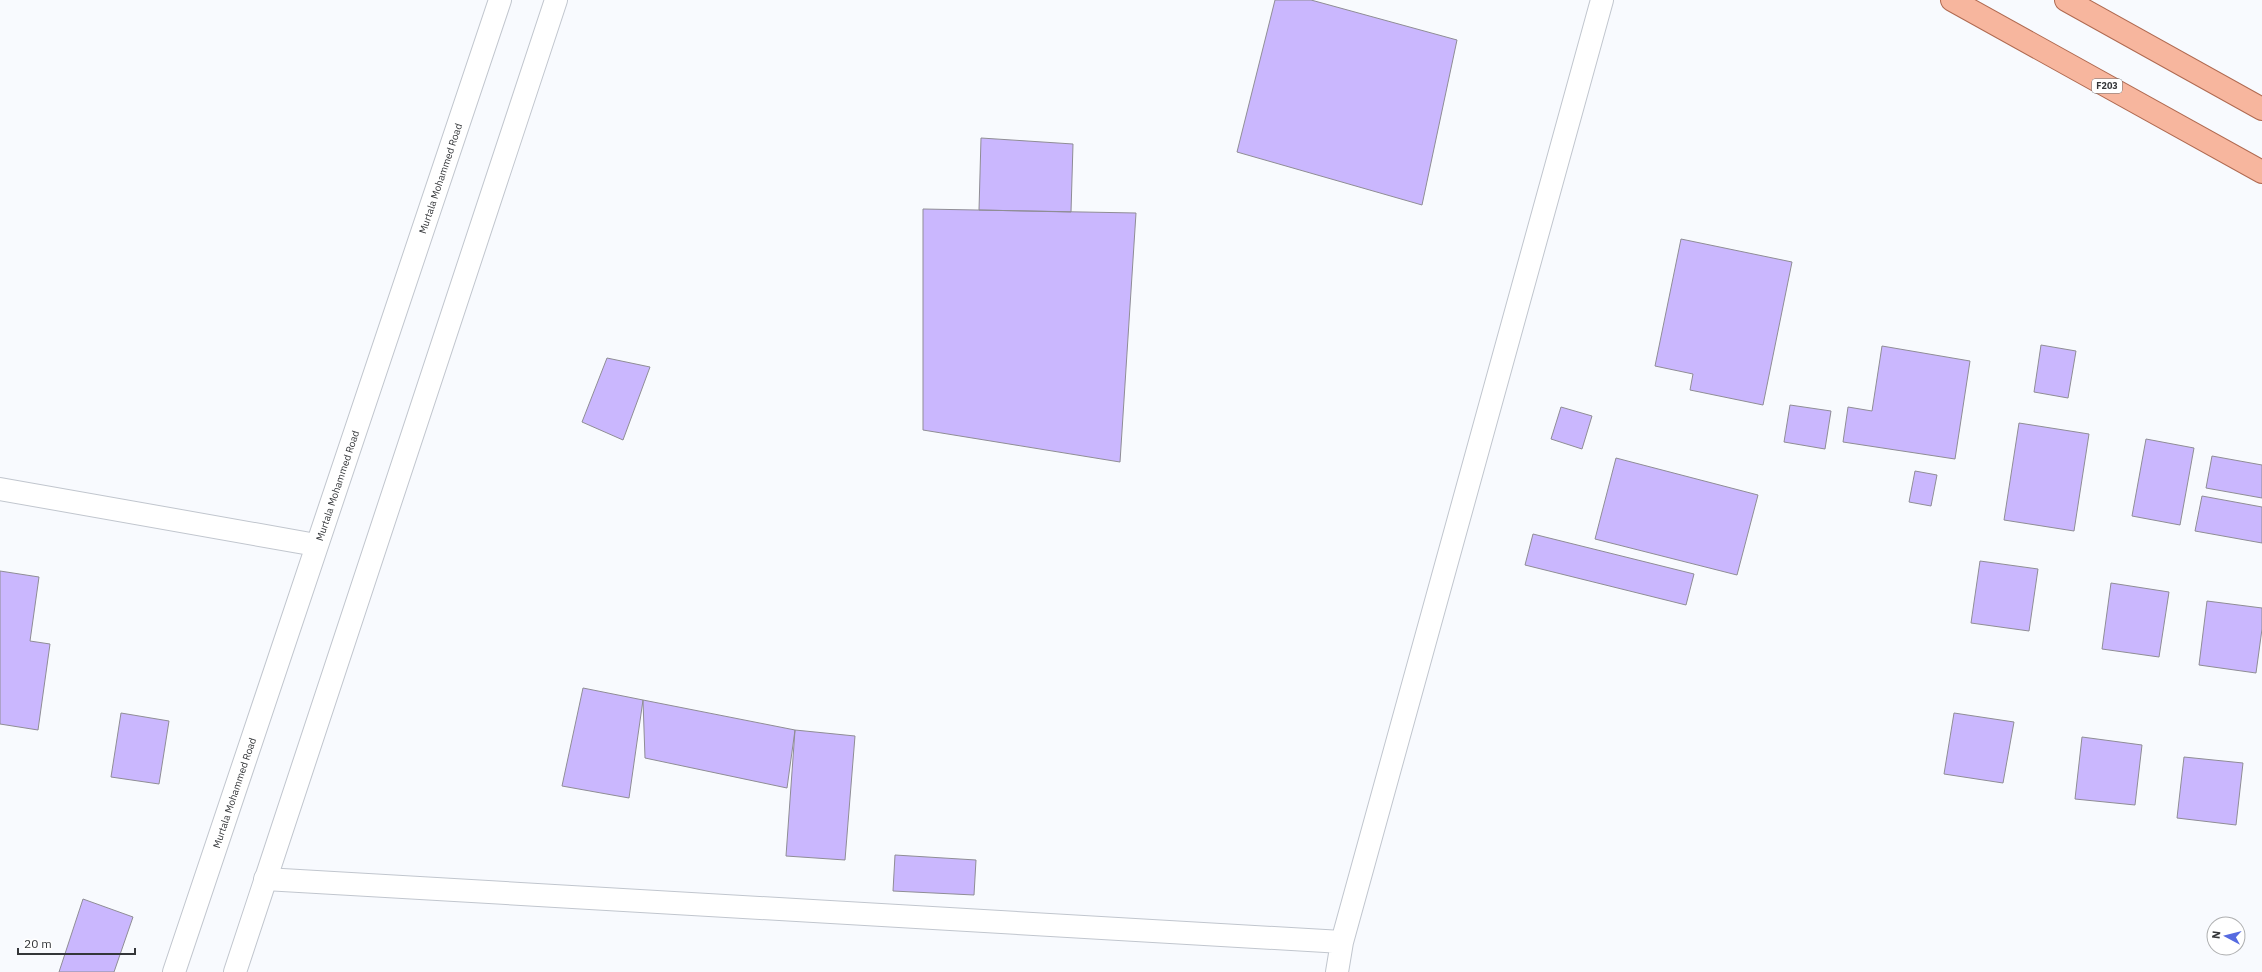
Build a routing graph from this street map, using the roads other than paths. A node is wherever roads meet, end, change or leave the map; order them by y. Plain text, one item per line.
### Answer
1 (500, 0) edge
2 (556, 0) edge
3 (1602, 0) edge
4 (1952, 0) edge
5 (2066, 0) edge
6 (2262, 109) edge
7 (2262, 172) edge
8 (0, 490) edge
9 (316, 545) junction
10 (265, 879) junction
11 (1342, 942) junction
12 (174, 972) edge
13 (235, 972) edge
14 (1337, 972) edge

1 - 9 street, Murtala Mohammed Road
2 - 10 street
3 - 11 street
4 - 7 main road, F203
5 - 6 main road
8 - 9 street
9 - 12 street, Murtala Mohammed Road
10 - 11 street
10 - 13 street
11 - 14 street

